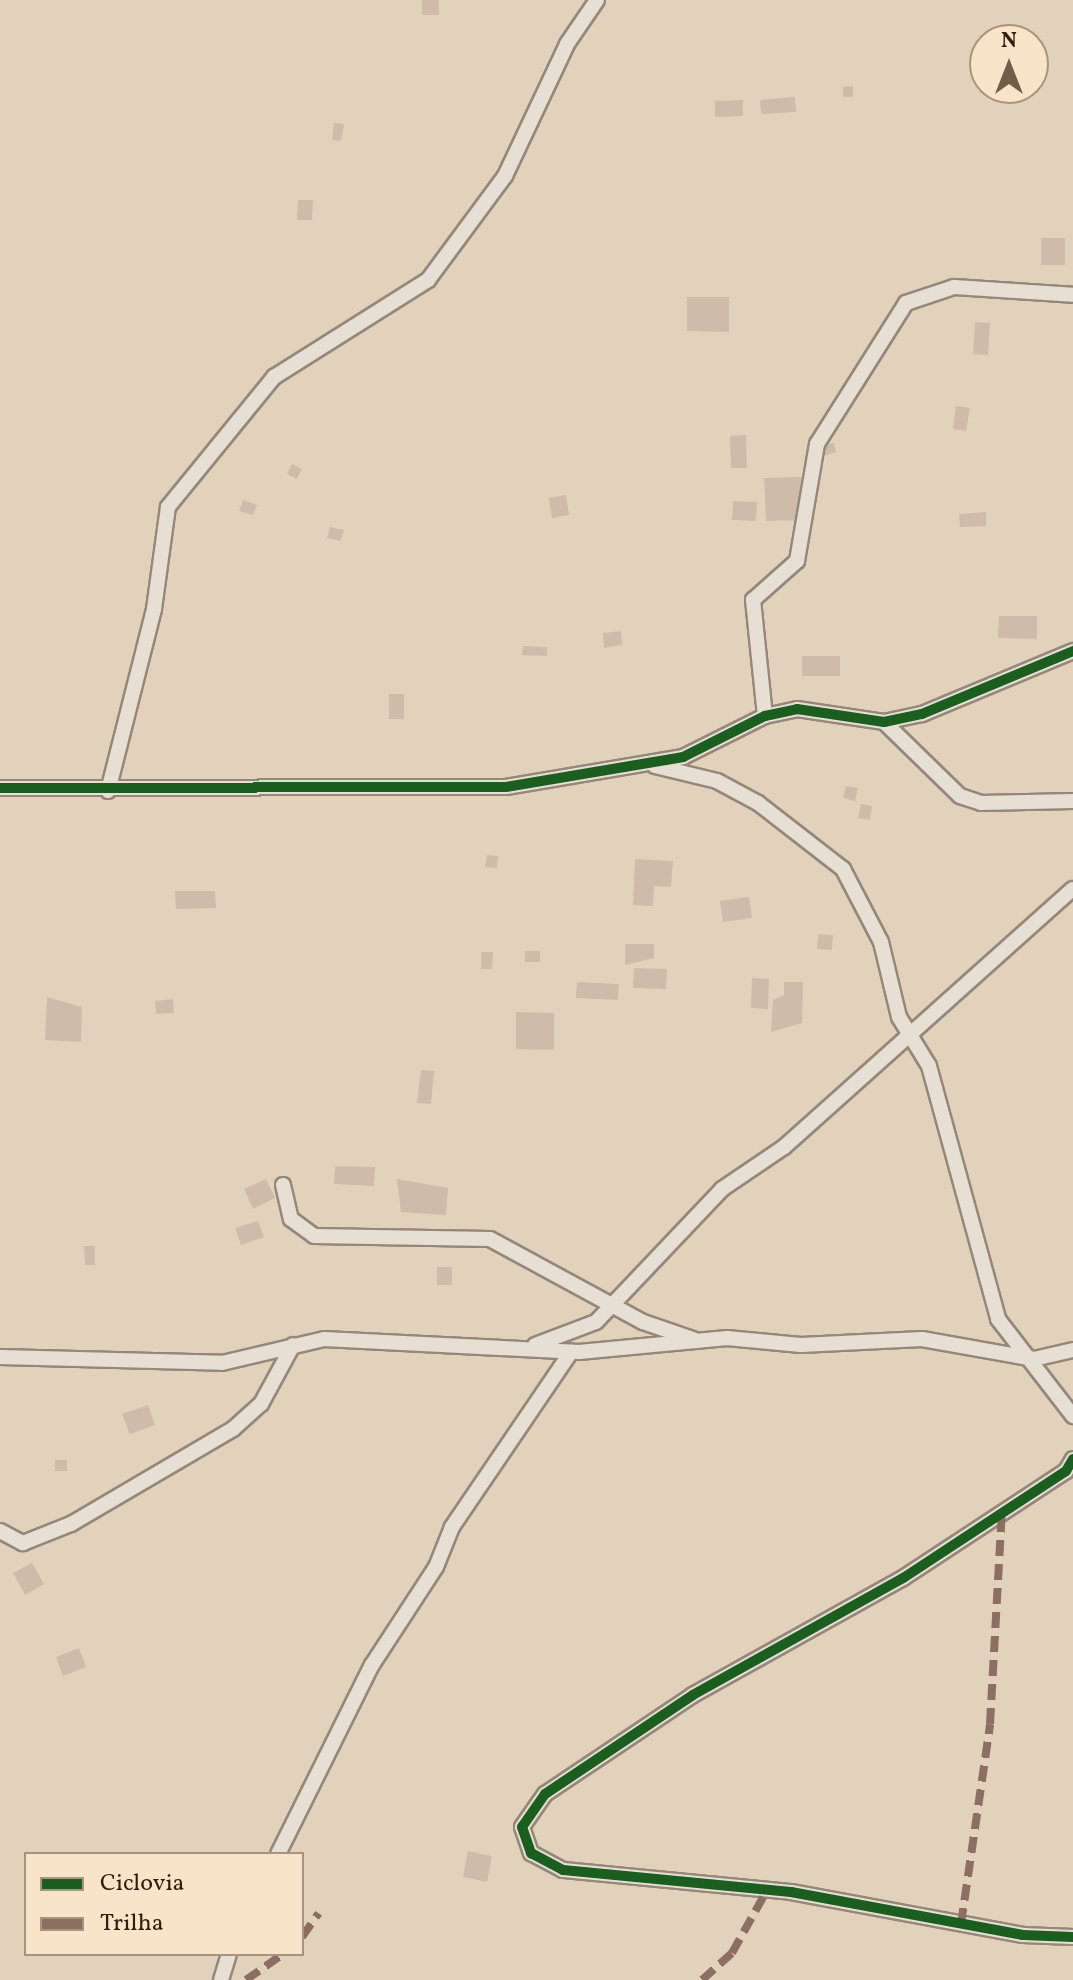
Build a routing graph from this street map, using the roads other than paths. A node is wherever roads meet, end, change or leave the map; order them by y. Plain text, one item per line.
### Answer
1 (597, 0) edge
2 (1073, 295) edge
3 (1073, 651) edge
4 (765, 716) junction
5 (884, 722) junction
6 (650, 765) junction
7 (0, 788) edge
8 (108, 791) junction
9 (1073, 801) edge
10 (1073, 889) edge
11 (907, 1030) junction
12 (283, 1185) dead end
13 (613, 1306) junction
14 (697, 1341) junction
15 (293, 1345) junction
16 (523, 1348) junction
17 (1073, 1350) edge
18 (571, 1352) junction
19 (0, 1357) edge
20 (1034, 1359) junction
21 (1073, 1416) edge
22 (1073, 1459) edge
23 (0, 1531) edge
24 (279, 1852) edge
25 (1073, 1937) edge
26 (228, 1956) edge
27 (221, 1980) edge

1 - 8 street
2 - 4 street
3 - 5 street
4 - 5 street
4 - 6 street
5 - 9 street
6 - 8 street
6 - 11 street
7 - 8 street
10 - 11 street
11 - 13 street
11 - 20 street
12 - 13 street
13 - 14 street
13 - 16 street
14 - 18 street
14 - 20 street
15 - 16 street
15 - 19 street
15 - 23 street
16 - 18 street
17 - 20 street
18 - 24 street
20 - 21 street
22 - 25 street
26 - 27 street

